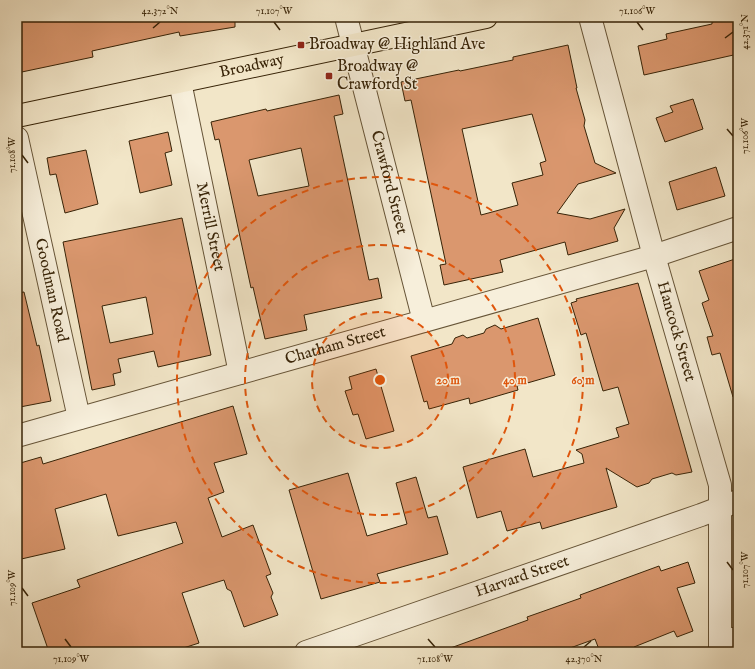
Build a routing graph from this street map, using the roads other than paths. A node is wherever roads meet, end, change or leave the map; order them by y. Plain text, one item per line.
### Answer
1 (346, 17) edge
2 (486, 17) edge
3 (590, 17) edge
4 (353, 45) junction
5 (180, 82) junction
6 (17, 116) edge
7 (17, 138) edge
8 (738, 228) edge
9 (654, 256) junction
10 (424, 321) junction
11 (240, 373) junction
12 (78, 418) junction
13 (17, 436) edge
14 (729, 504) edge
15 (726, 643) edge
16 (306, 652) edge

1 - 4 street, Crawford Street
2 - 4 main road, Broadway
3 - 9 street, Hancock Street
4 - 5 main road, Broadway
4 - 10 street, Crawford Street
5 - 6 main road, Broadway
5 - 11 street, Merrill Street
7 - 12 street, Goodman Road
8 - 9 street, Chatham Street
9 - 10 street, Chatham Street
9 - 14 street, Hancock Street
10 - 11 street, Chatham Street
11 - 12 street, Chatham Street
12 - 13 street, Chatham Street
14 - 15 street, Hancock Street
14 - 16 street, Harvard Street

